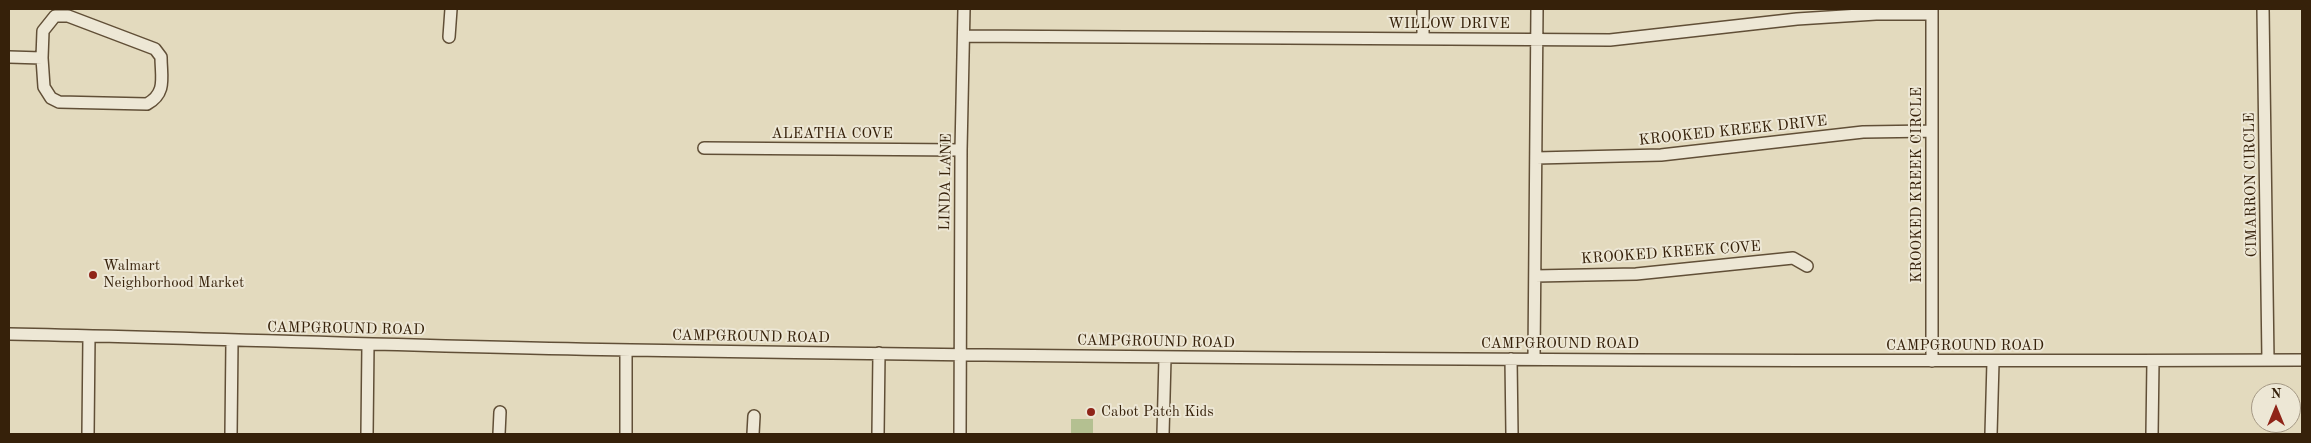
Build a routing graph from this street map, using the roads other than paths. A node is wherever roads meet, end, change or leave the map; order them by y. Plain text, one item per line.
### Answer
1 (451, 9) edge
2 (964, 9) edge
3 (1423, 9) edge
4 (1537, 9) edge
5 (2263, 9) edge
6 (1932, 11) edge
7 (964, 36) junction
8 (449, 37) dead end
9 (1423, 39) junction
10 (1537, 39) junction
11 (9, 57) edge
12 (42, 58) junction
13 (1932, 131) junction
14 (704, 148) dead end
15 (961, 150) junction
16 (1536, 158) junction
17 (1807, 266) dead end
18 (1535, 276) junction
19 (9, 334) edge
20 (89, 336) junction
21 (232, 341) junction
22 (368, 344) junction
23 (626, 350) junction
24 (879, 353) junction
25 (959, 355) junction
26 (1165, 358) junction
27 (1511, 359) junction
28 (1534, 359) junction
29 (2268, 360) junction
30 (2302, 360) edge
31 (1932, 361) junction
32 (2153, 361) junction
33 (1993, 362) junction
34 (500, 412) dead end
35 (754, 416) dead end
36 (88, 434) edge
37 (231, 434) edge
38 (367, 434) edge
39 (499, 434) edge
40 (626, 434) edge
41 (753, 434) edge
42 (878, 434) edge
43 (960, 434) edge
44 (1164, 434) edge
45 (1512, 434) edge
46 (1991, 434) edge
47 (2152, 434) edge

1 - 8 street
2 - 7 street, LINDA LANE
3 - 9 street
4 - 10 street
5 - 29 street, CIMARRON CIRCLE
6 - 10 street, WILLOW DRIVE
6 - 13 street, KROOKED KREEK CIRCLE
7 - 9 street, WILLOW DRIVE
7 - 15 street, LINDA LANE
9 - 10 street, WILLOW DRIVE
10 - 16 street
11 - 12 street
12 - 12 street
13 - 16 street, KROOKED KREEK DRIVE
13 - 31 street, KROOKED KREEK CIRCLE
14 - 15 street, ALEATHA COVE
15 - 25 street, LINDA LANE
16 - 18 street
17 - 18 street, KROOKED KREEK COVE
18 - 28 street
19 - 20 street, CAMPGROUND ROAD
20 - 21 street, CAMPGROUND ROAD
20 - 36 street
21 - 22 street, CAMPGROUND ROAD
21 - 37 street
22 - 23 street, CAMPGROUND ROAD
22 - 38 street
23 - 24 street, CAMPGROUND ROAD
23 - 40 street
24 - 25 street, CAMPGROUND ROAD
24 - 42 street
25 - 26 street, CAMPGROUND ROAD
25 - 43 street, LINDA LANE
26 - 27 street, CAMPGROUND ROAD
26 - 44 street
27 - 28 street, CAMPGROUND ROAD
27 - 45 street
28 - 31 street, CAMPGROUND ROAD
29 - 30 street, CAMPGROUND ROAD
29 - 32 street, CAMPGROUND ROAD
31 - 33 street, CAMPGROUND ROAD
32 - 33 street, CAMPGROUND ROAD
32 - 47 street
33 - 46 street
34 - 39 street
35 - 41 street

